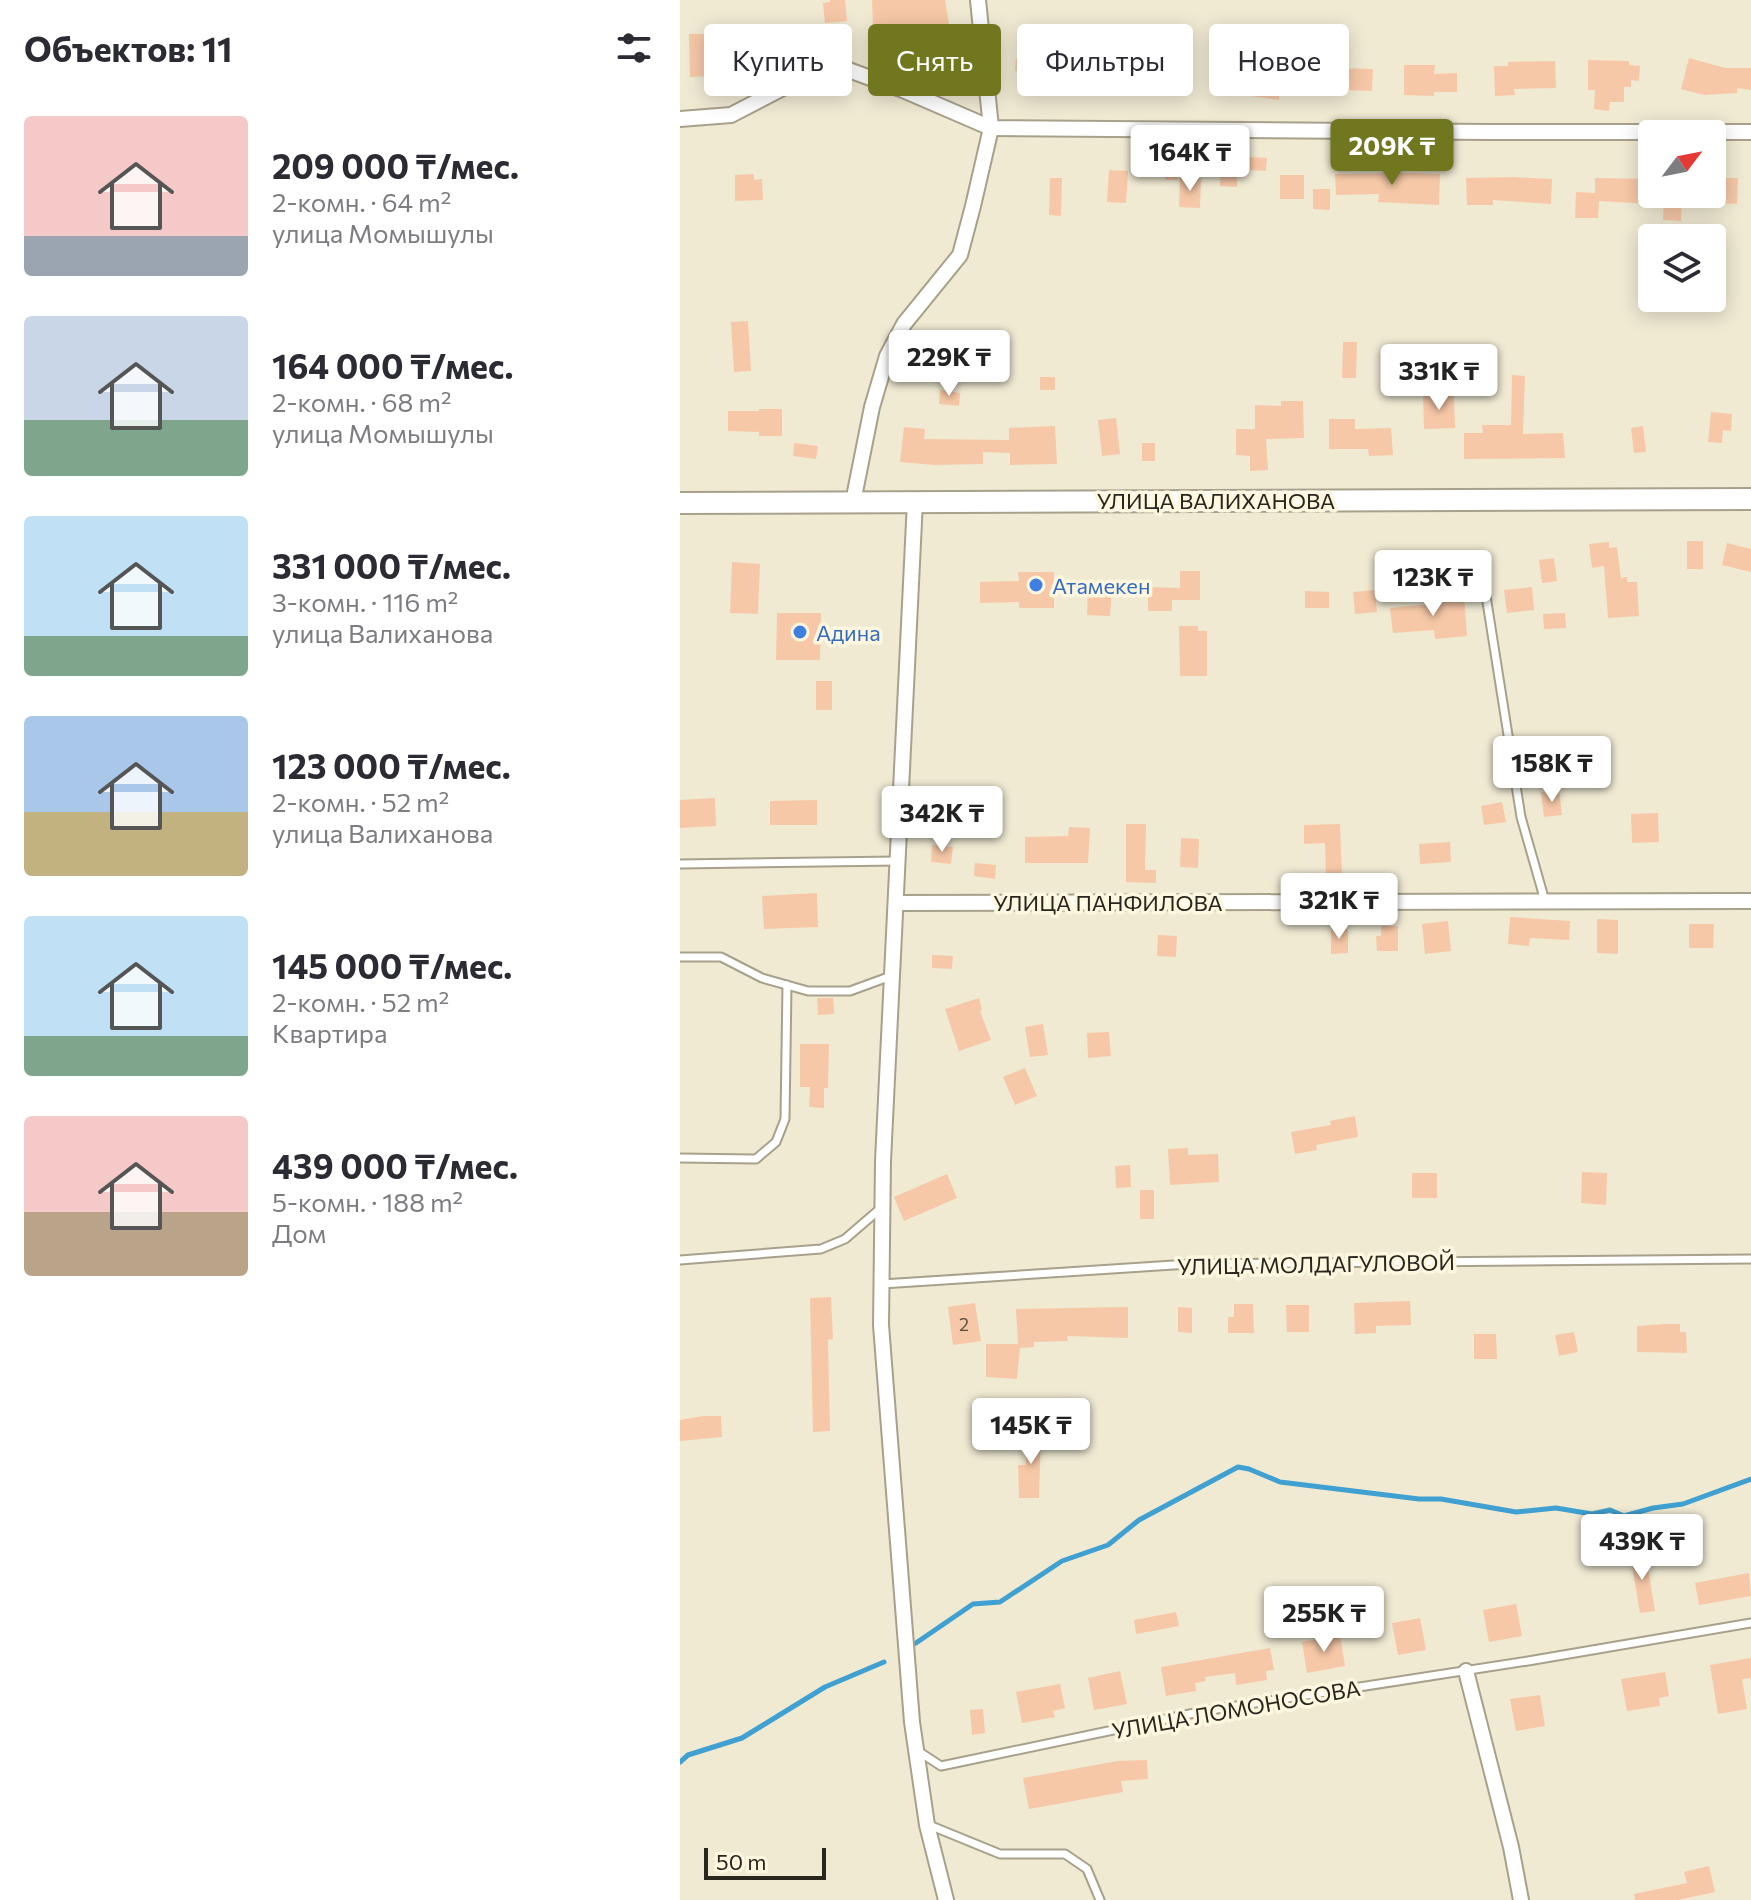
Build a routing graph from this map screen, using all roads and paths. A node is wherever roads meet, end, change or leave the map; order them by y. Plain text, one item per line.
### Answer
1 (978, 0) edge
2 (680, 119) edge
3 (991, 128) junction
4 (1751, 132) edge
5 (1751, 499) edge
6 (915, 501) junction
7 (853, 502) junction
8 (680, 503) edge
9 (1480, 558) dead end
10 (898, 861) junction
11 (680, 864) edge
12 (1545, 901) junction
13 (1751, 901) edge
14 (896, 903) junction
15 (680, 957) edge
16 (893, 975) junction
17 (787, 985) junction
18 (680, 1158) edge
19 (883, 1206) junction
20 (1751, 1259) edge
21 (680, 1260) edge
22 (882, 1284) junction
23 (1751, 1623) edge
24 (1466, 1671) junction
25 (916, 1750) junction
26 (927, 1825) junction
27 (946, 1900) edge
28 (1100, 1900) edge
29 (1521, 1900) edge

1 - 3 street
2 - 3 street
3 - 4 street
3 - 7 street
5 - 6 main road, УЛИЦА ВАЛИХАНОВА
6 - 7 main road, УЛИЦА ВАЛИХАНОВА
6 - 10 street
7 - 8 main road, УЛИЦА ВАЛИХАНОВА
9 - 12 lane
10 - 11 lane
10 - 14 street
12 - 13 street, УЛИЦА ПАНФИЛОВА
12 - 14 street, УЛИЦА ПАНФИЛОВА
14 - 16 street
15 - 17 lane
16 - 17 lane
16 - 19 street
17 - 18 lane
19 - 21 lane
19 - 22 street
20 - 22 lane, УЛИЦА МОЛДАГУЛОВОЙ
22 - 25 street
23 - 24 lane, УЛИЦА ЛОМОНОСОВА
24 - 25 lane, УЛИЦА ЛОМОНОСОВА
24 - 29 street
25 - 26 street
26 - 27 street
26 - 28 lane

